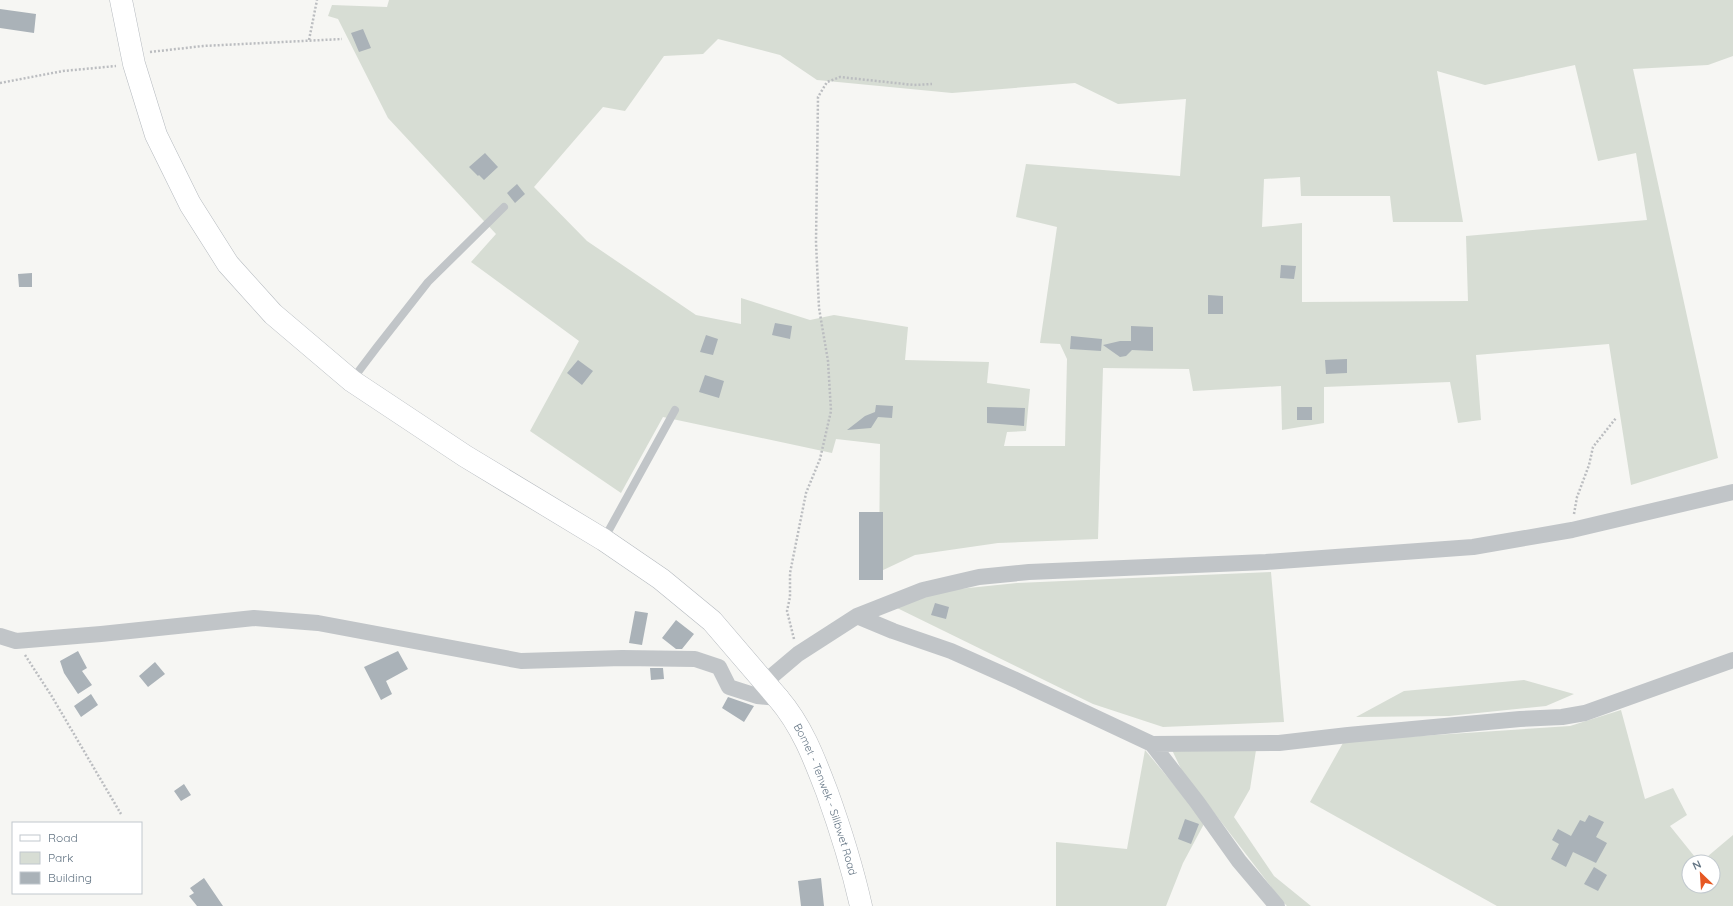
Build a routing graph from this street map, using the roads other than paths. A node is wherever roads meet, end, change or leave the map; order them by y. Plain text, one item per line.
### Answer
1 (121, 0) edge
2 (504, 207) dead end
3 (352, 381) junction
4 (675, 410) dead end
5 (1733, 492) edge
6 (604, 540) junction
7 (857, 616) junction
8 (0, 636) edge
9 (1733, 660) edge
10 (771, 690) junction
11 (1152, 744) junction
12 (862, 906) edge
13 (1277, 906) edge

1 - 3 main road, Bomet - Tenwek - Silibwet Road
2 - 3 lane
3 - 6 main road, Bomet - Tenwek - Silibwet Road
4 - 6 lane
5 - 7 street
6 - 10 main road, Bomet - Tenwek - Silibwet Road
7 - 10 street
7 - 11 street
8 - 10 street
9 - 11 street
10 - 12 main road, Bomet - Tenwek - Silibwet Road
11 - 13 street

